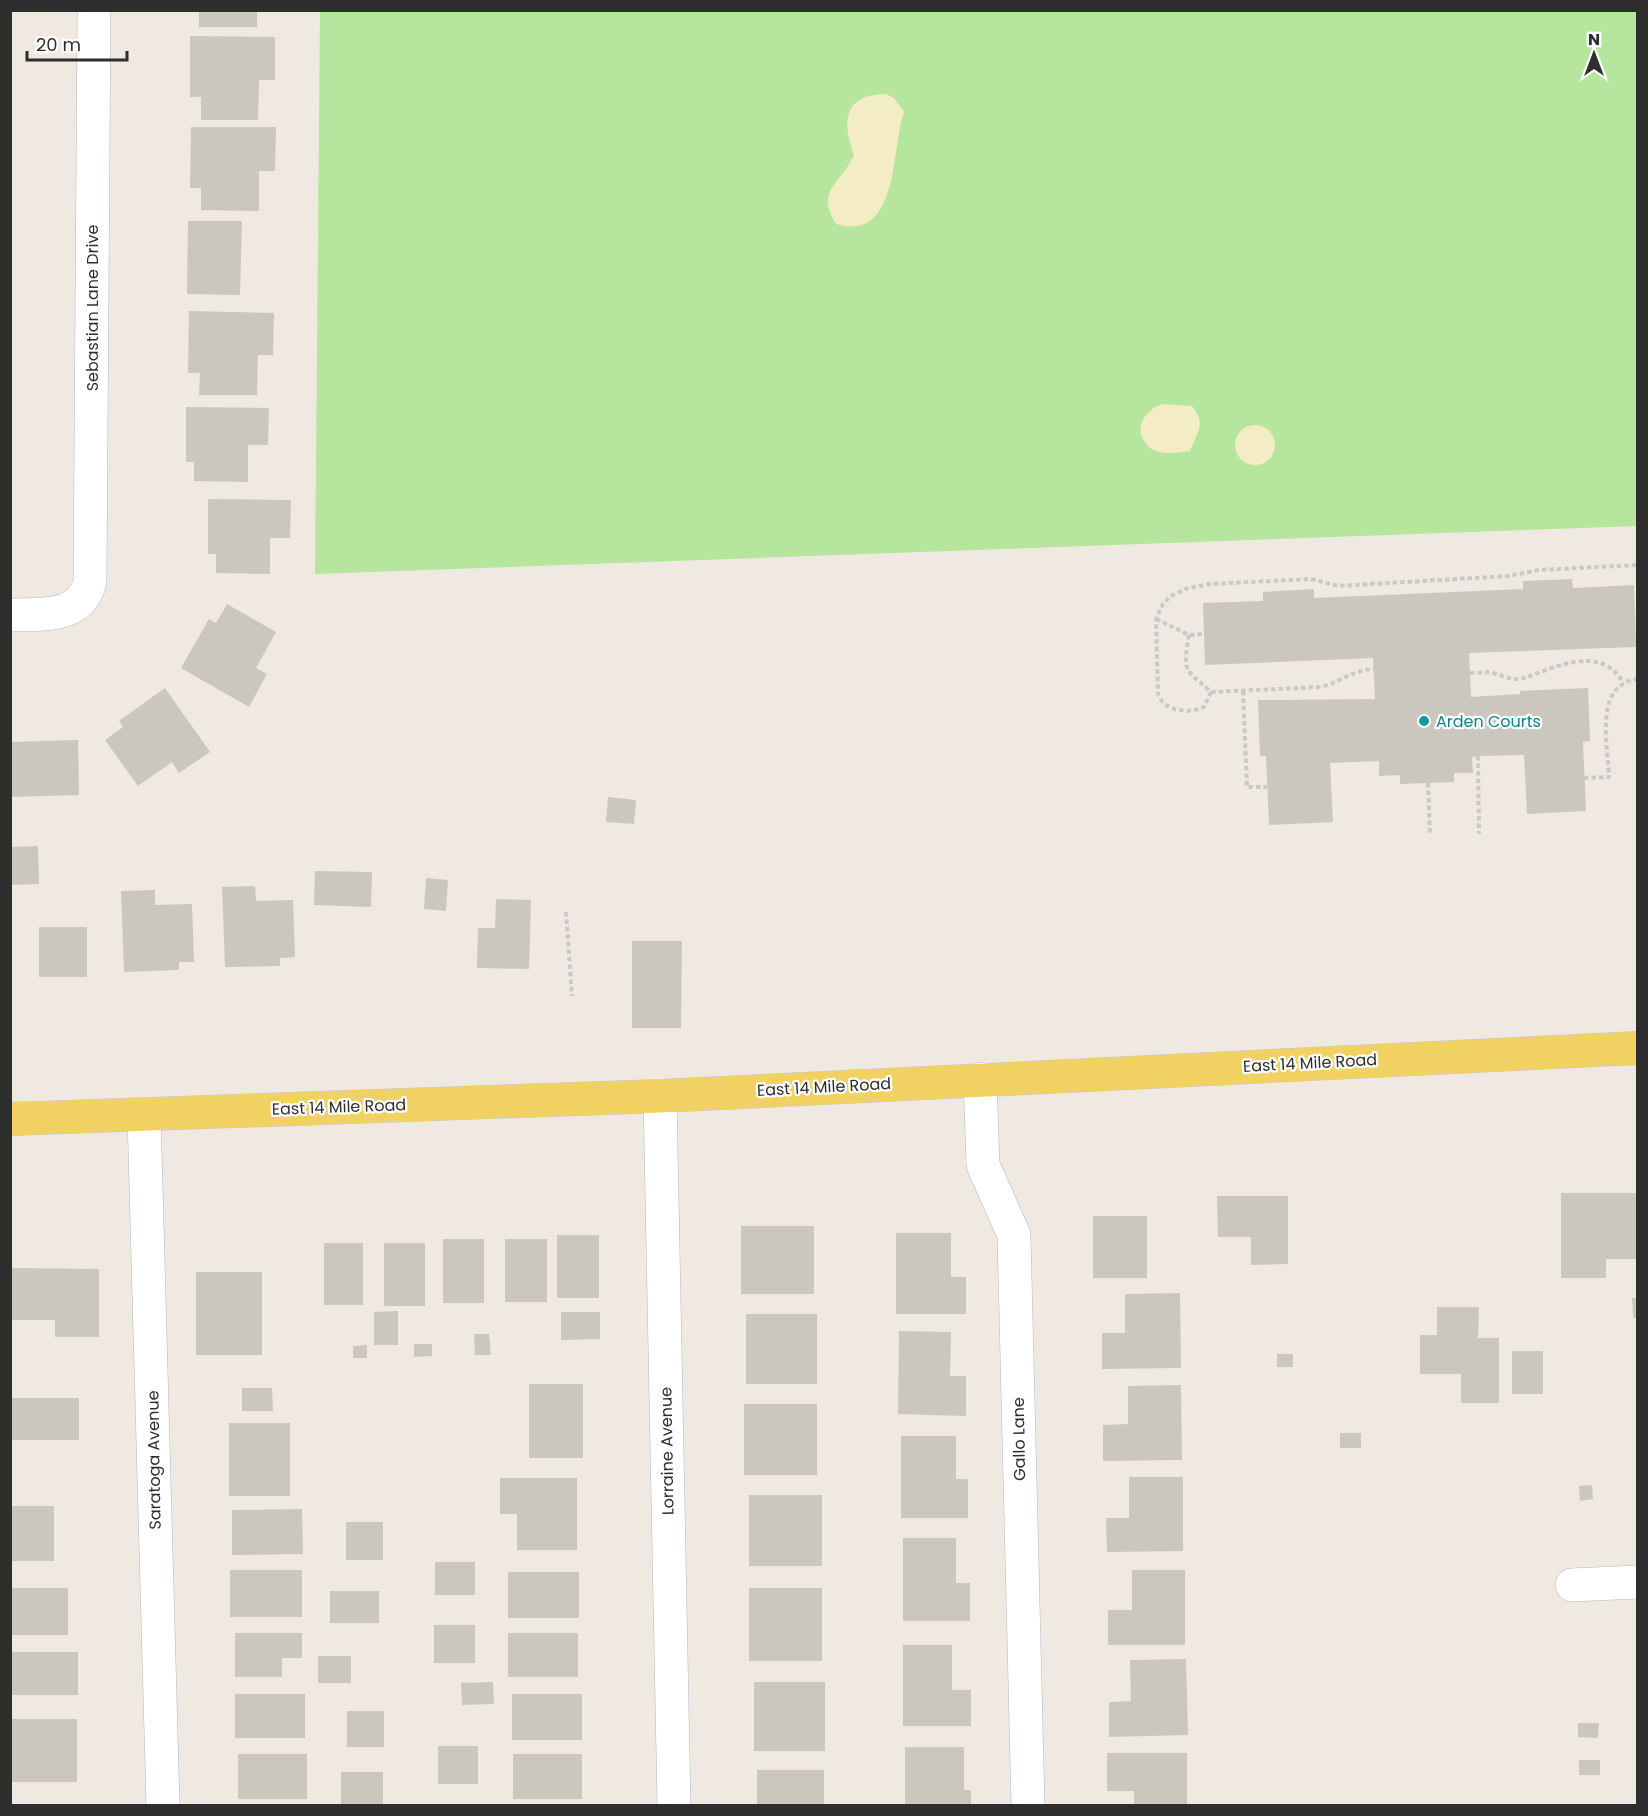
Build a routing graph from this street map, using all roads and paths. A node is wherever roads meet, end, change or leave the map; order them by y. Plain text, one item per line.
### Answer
1 (94, 10) edge
2 (1638, 565) edge
3 (10, 615) edge
4 (1156, 619) junction
5 (1204, 634) dead end
6 (1189, 635) junction
7 (1374, 669) dead end
8 (1470, 673) dead end
9 (1638, 679) edge
10 (1623, 682) junction
11 (1244, 691) junction
12 (1211, 692) junction
13 (1478, 756) dead end
14 (1584, 778) dead end
15 (1428, 783) dead end
16 (1267, 787) dead end
17 (1430, 834) dead end
18 (1479, 834) dead end
19 (566, 912) dead end
20 (572, 996) dead end
21 (1638, 1048) edge
22 (980, 1079) junction
23 (660, 1096) junction
24 (144, 1114) junction
25 (10, 1119) edge
26 (1638, 1582) edge
27 (1572, 1585) dead end
28 (163, 1806) edge
29 (674, 1806) edge
30 (1028, 1806) edge

1 - 3 street, Sebastian Lane Drive
2 - 4 path
4 - 6 path
4 - 12 path
5 - 6 path
6 - 12 path
7 - 11 path
8 - 10 path
9 - 10 path
10 - 14 path
11 - 12 path
11 - 16 path
13 - 18 path
15 - 17 path
19 - 20 path
21 - 22 main road, East 14 Mile Road
22 - 23 main road, East 14 Mile Road
22 - 30 street, Gallo Lane
23 - 24 main road, East 14 Mile Road
23 - 29 street, Lorraine Avenue
24 - 25 main road, East 14 Mile Road
24 - 28 street, Saratoga Avenue
26 - 27 street

